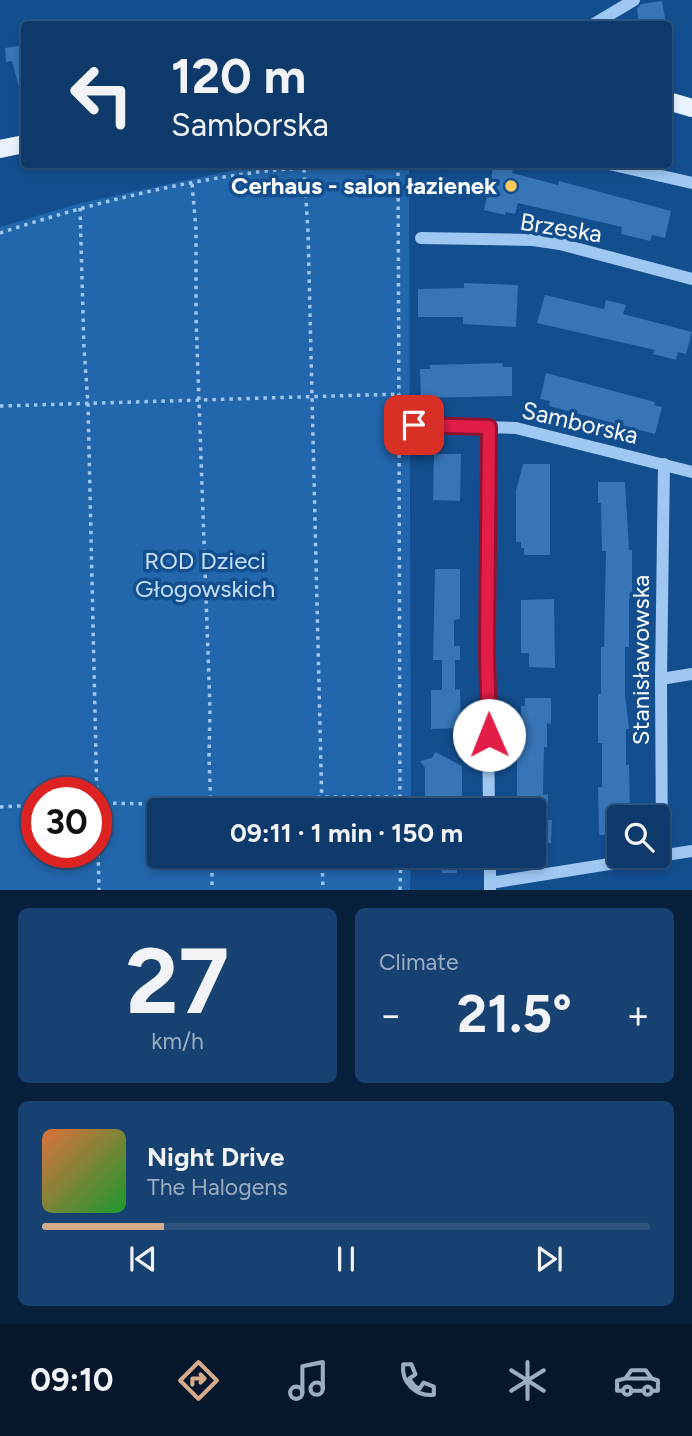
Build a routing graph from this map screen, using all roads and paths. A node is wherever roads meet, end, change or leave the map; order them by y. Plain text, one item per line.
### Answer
1 (634, 0) edge
2 (599, 21) edge
3 (672, 102) edge
4 (692, 107) edge
5 (21, 145) edge
6 (0, 149) edge
7 (314, 168) edge
8 (398, 168) edge
9 (626, 168) edge
10 (304, 169) junction
11 (692, 183) edge
12 (192, 184) junction
13 (80, 208) junction
14 (0, 233) edge
15 (421, 238) dead end
16 (692, 279) edge
17 (400, 394) junction
18 (312, 396) junction
19 (200, 400) junction
20 (88, 404) junction
21 (0, 406) edge
22 (414, 425) dead end
23 (489, 427) junction
24 (664, 464) junction
25 (692, 472) edge
26 (692, 674) edge
27 (661, 679) junction
28 (96, 777) edge
29 (322, 797) junction
30 (400, 797) joint
31 (211, 798) edge
32 (312, 798) edge
33 (489, 798) edge
34 (112, 804) edge
35 (147, 805) edge
36 (662, 805) edge
37 (21, 806) edge
38 (0, 807) edge
39 (692, 851) edge
40 (670, 855) edge
41 (607, 866) edge
42 (98, 868) edge
43 (212, 868) edge
44 (322, 868) edge
45 (401, 868) edge
46 (490, 868) edge
47 (490, 886) edge
48 (99, 890) edge
49 (212, 890) edge
50 (323, 890) edge
51 (400, 890) edge

1 - 2 street
3 - 4 main road
5 - 6 main road
7 - 10 path
8 - 17 path
9 - 11 street
10 - 12 path
10 - 18 path
12 - 13 path
12 - 19 path
13 - 14 path
13 - 20 path
15 - 16 street, Brzeska
17 - 18 path
17 - 30 path
18 - 19 path
18 - 29 path
19 - 20 path
19 - 31 path
20 - 21 path
20 - 28 path
22 - 23 street, Samborska
23 - 24 street, Samborska
23 - 33 street
24 - 25 street, Samborska
24 - 27 street, Stanisławowska
26 - 27 street
27 - 36 street, Stanisławowska
29 - 30 path
29 - 32 path
34 - 35 path
37 - 38 path
39 - 40 street
41 - 47 street
42 - 48 path
43 - 49 path
44 - 50 path
45 - 51 path
46 - 47 street

